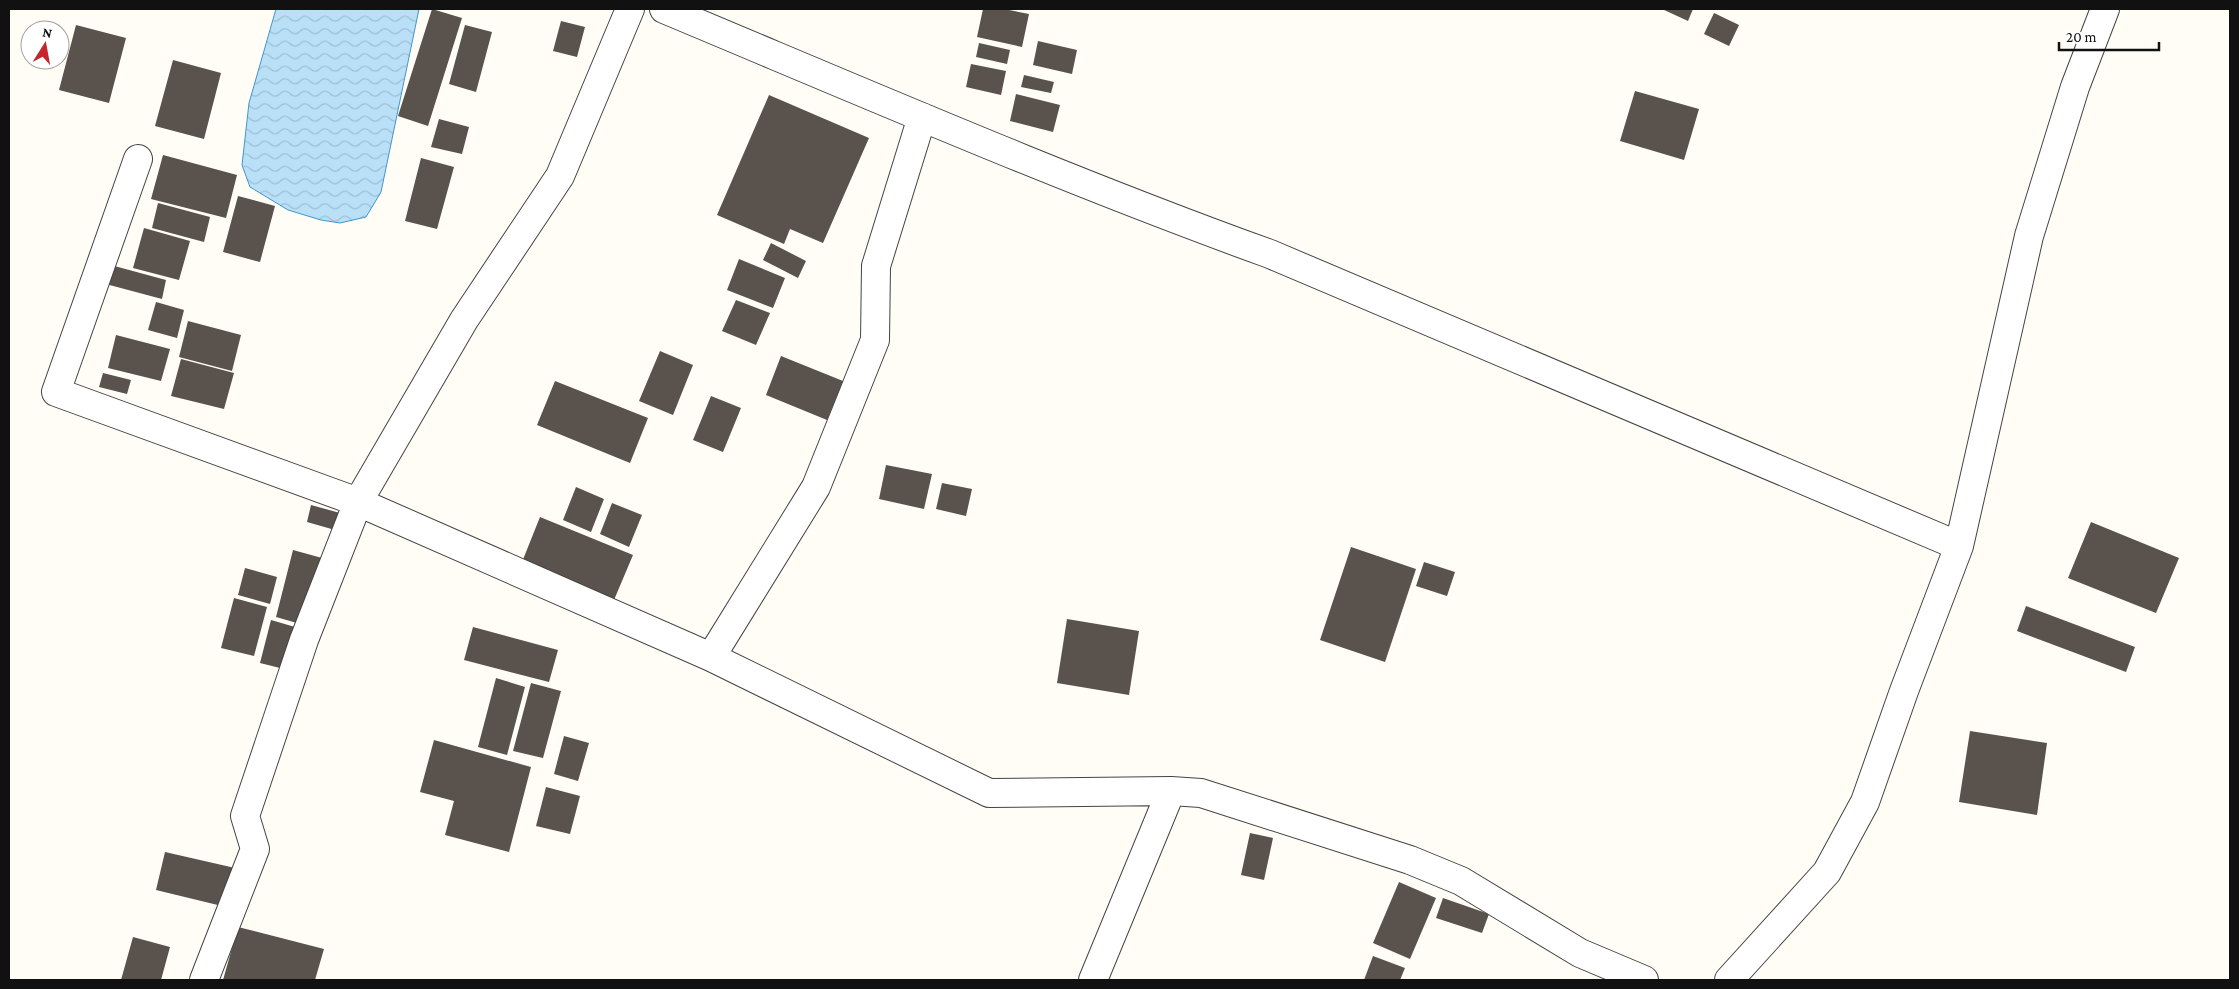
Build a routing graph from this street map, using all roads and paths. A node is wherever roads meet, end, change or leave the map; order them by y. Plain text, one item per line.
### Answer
1 (630, 9) edge
2 (664, 9) edge
3 (2105, 9) edge
4 (922, 117) junction
5 (138, 158) dead end
6 (358, 502) junction
7 (1959, 546) junction
8 (710, 657) junction
9 (1171, 791) junction
10 (204, 980) edge
11 (1093, 980) edge
12 (1644, 980) edge
13 (1729, 980) edge

1 - 6 street
2 - 4 street
3 - 7 street
4 - 7 street
4 - 8 street
5 - 6 street
6 - 8 street
6 - 10 street
7 - 13 street
8 - 9 street
9 - 11 street
9 - 12 street

